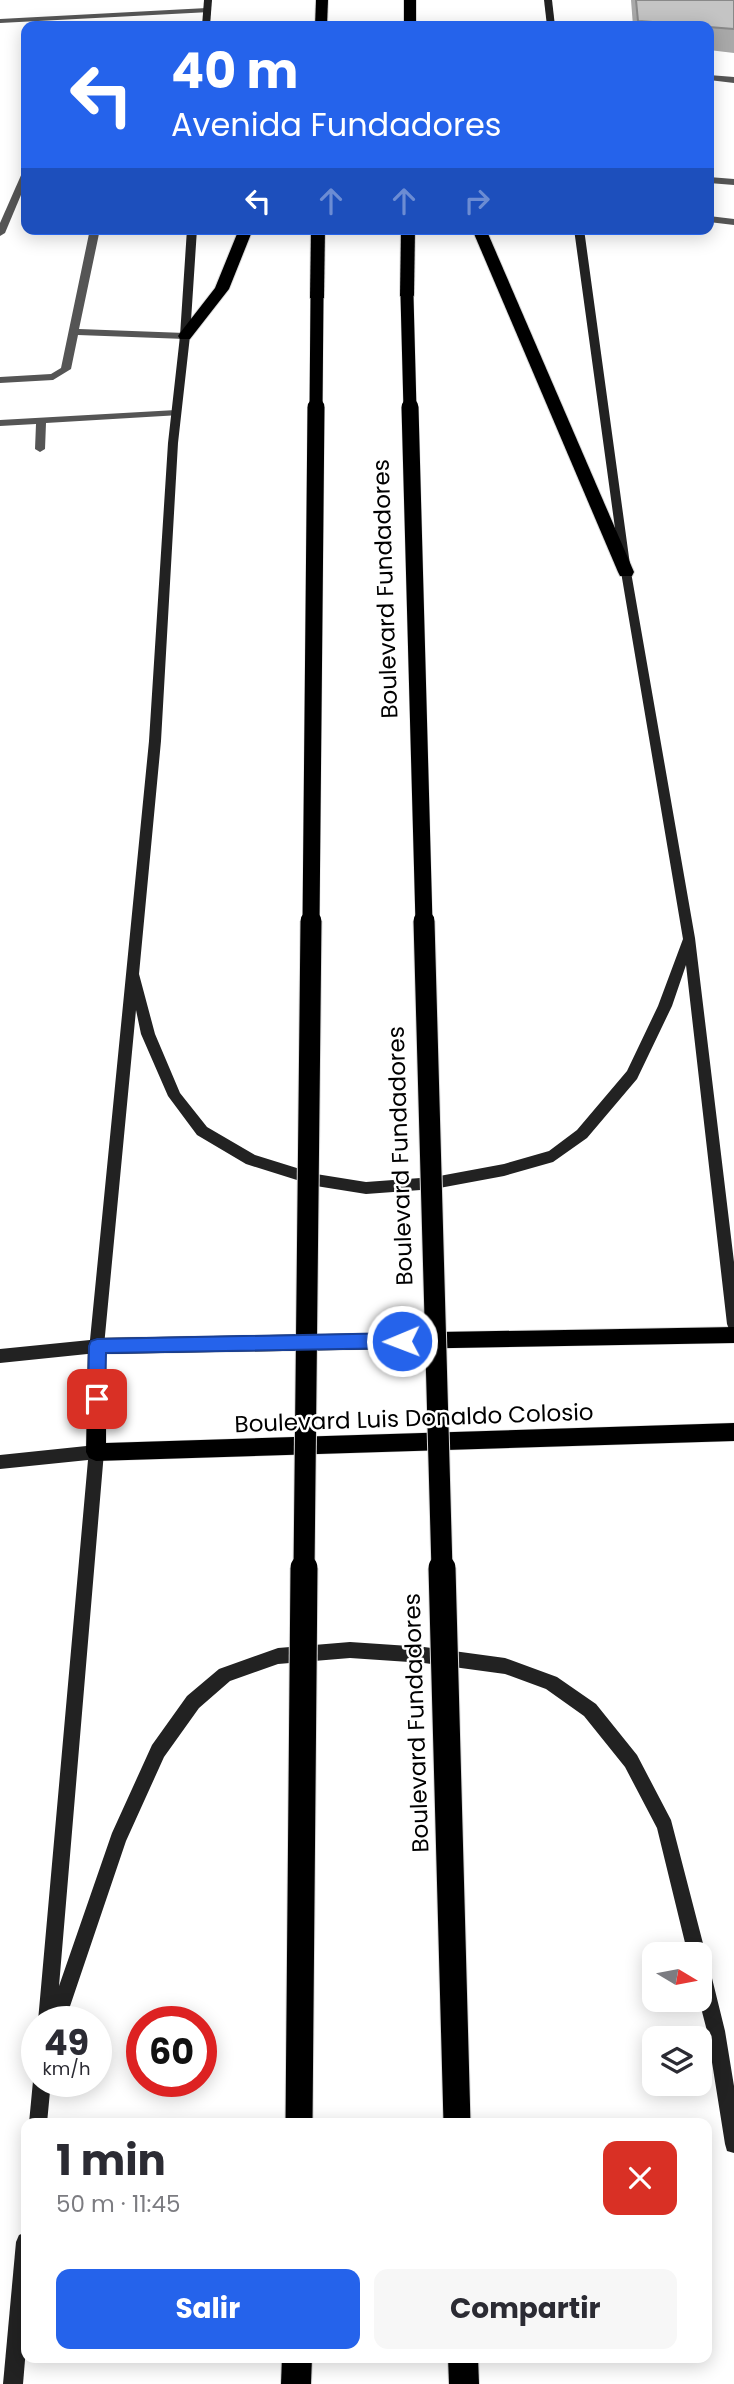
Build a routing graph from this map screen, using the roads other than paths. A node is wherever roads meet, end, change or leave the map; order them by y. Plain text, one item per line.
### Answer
1 (208, 0) edge
2 (548, 0) edge
3 (322, 2) edge
4 (207, 10) junction
5 (0, 21) edge
6 (206, 21) edge
7 (316, 21) edge
8 (321, 21) edge
9 (550, 21) edge
10 (714, 78) edge
11 (734, 80) edge
12 (714, 181) edge
13 (734, 183) edge
14 (21, 185) edge
15 (714, 220) edge
16 (734, 222) edge
17 (0, 233) edge
18 (94, 235) edge
19 (192, 235) edge
20 (244, 235) edge
21 (318, 235) edge
22 (408, 235) edge
23 (482, 235) edge
24 (580, 235) edge
25 (76, 332) junction
26 (185, 336) junction
27 (0, 380) edge
28 (176, 413) junction
29 (40, 421) junction
30 (0, 423) edge
31 (40, 449) dead end
32 (626, 572) junction
33 (689, 938) junction
34 (132, 967) junction
35 (734, 1324) edge
36 (734, 1335) edge
37 (97, 1346) junction
38 (0, 1356) edge
39 (734, 1432) edge
40 (96, 1452) junction
41 (0, 1462) edge
42 (694, 1942) edge
43 (48, 2006) edge
44 (61, 2006) edge
45 (711, 2012) edge
46 (40, 2097) edge
47 (38, 2118) edge
48 (299, 2118) edge
49 (457, 2118) edge
50 (734, 2144) edge
51 (21, 2297) edge
52 (297, 2363) edge
53 (463, 2363) edge
54 (13, 2384) edge
55 (296, 2384) edge
56 (464, 2384) edge

1 - 4 main road
2 - 9 main road
3 - 7 highway
3 - 8 highway
4 - 5 street
4 - 6 main road
10 - 11 street
12 - 13 street
14 - 17 street
15 - 16 street
18 - 25 street
19 - 26 main road
20 - 26 highway
21 - 48 highway, bridge
22 - 49 highway, Boulevard Fundadores, bridge
23 - 32 highway
24 - 32 main road
25 - 26 street
25 - 27 street
26 - 28 main road
28 - 29 street
28 - 34 main road
29 - 30 street
29 - 31 street
32 - 33 main road
33 - 34 main road
33 - 35 main road
34 - 37 main road
36 - 37 main road
37 - 38 main road
37 - 40 main road
39 - 40 main road, Boulevard Luis Donaldo Colosio
40 - 41 main road
40 - 43 main road
42 - 44 main road
45 - 50 main road
46 - 47 main road
51 - 54 main road
52 - 55 highway
53 - 56 highway

